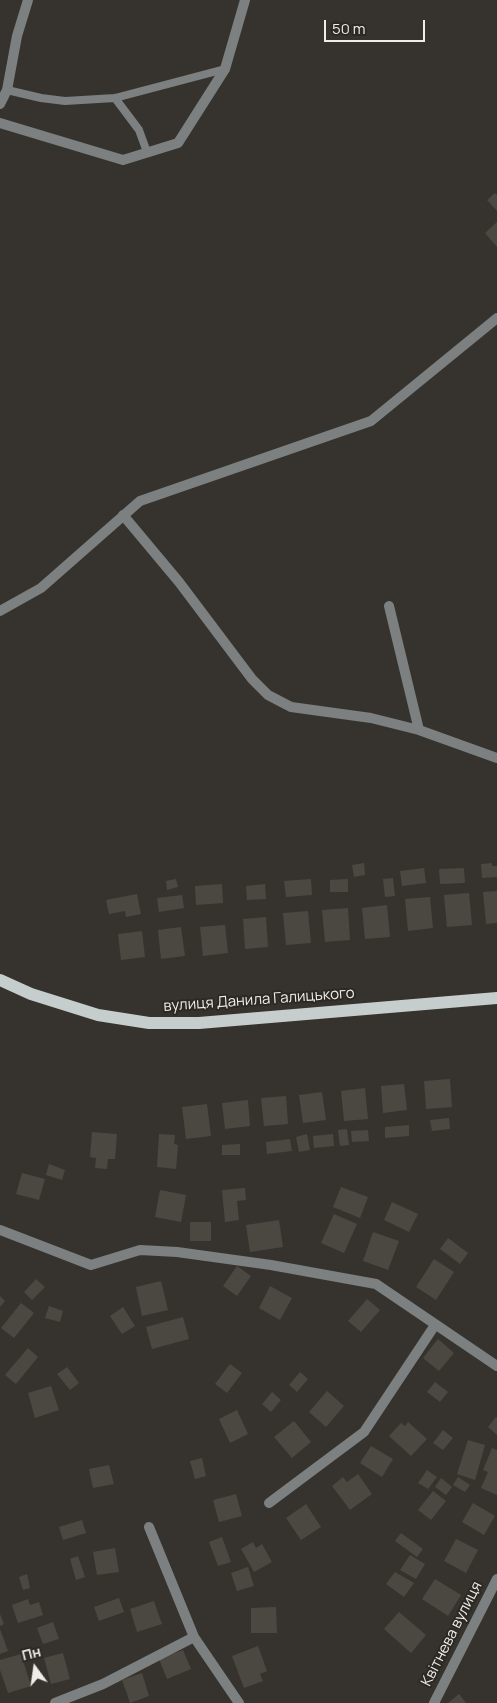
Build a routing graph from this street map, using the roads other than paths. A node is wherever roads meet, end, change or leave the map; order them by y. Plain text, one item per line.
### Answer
1 (28, 0) edge
2 (245, 0) edge
3 (225, 69) junction
4 (7, 90) junction
5 (114, 98) junction
6 (0, 104) edge
7 (0, 123) edge
8 (147, 152) junction
9 (497, 318) edge
10 (123, 515) junction
11 (389, 606) dead end
12 (0, 611) edge
13 (419, 730) junction
14 (497, 758) edge
15 (0, 980) edge
16 (497, 998) edge
17 (0, 1230) edge
18 (436, 1325) junction
19 (497, 1366) edge
20 (269, 1503) dead end
21 (149, 1527) dead end
22 (497, 1579) edge
23 (194, 1637) junction
24 (56, 1703) edge
25 (239, 1703) edge
26 (434, 1703) edge

1 - 4 street
2 - 3 street
3 - 5 lane
3 - 8 street
4 - 5 lane
4 - 6 street
5 - 8 lane
7 - 8 street
9 - 10 street
10 - 12 street
10 - 13 street
11 - 13 street
13 - 14 street
15 - 16 main road, вулиця Данила Галицького
17 - 18 street
18 - 19 street
18 - 20 street
21 - 23 street
22 - 26 street, Квітнева вулиця
23 - 24 street
23 - 25 street

